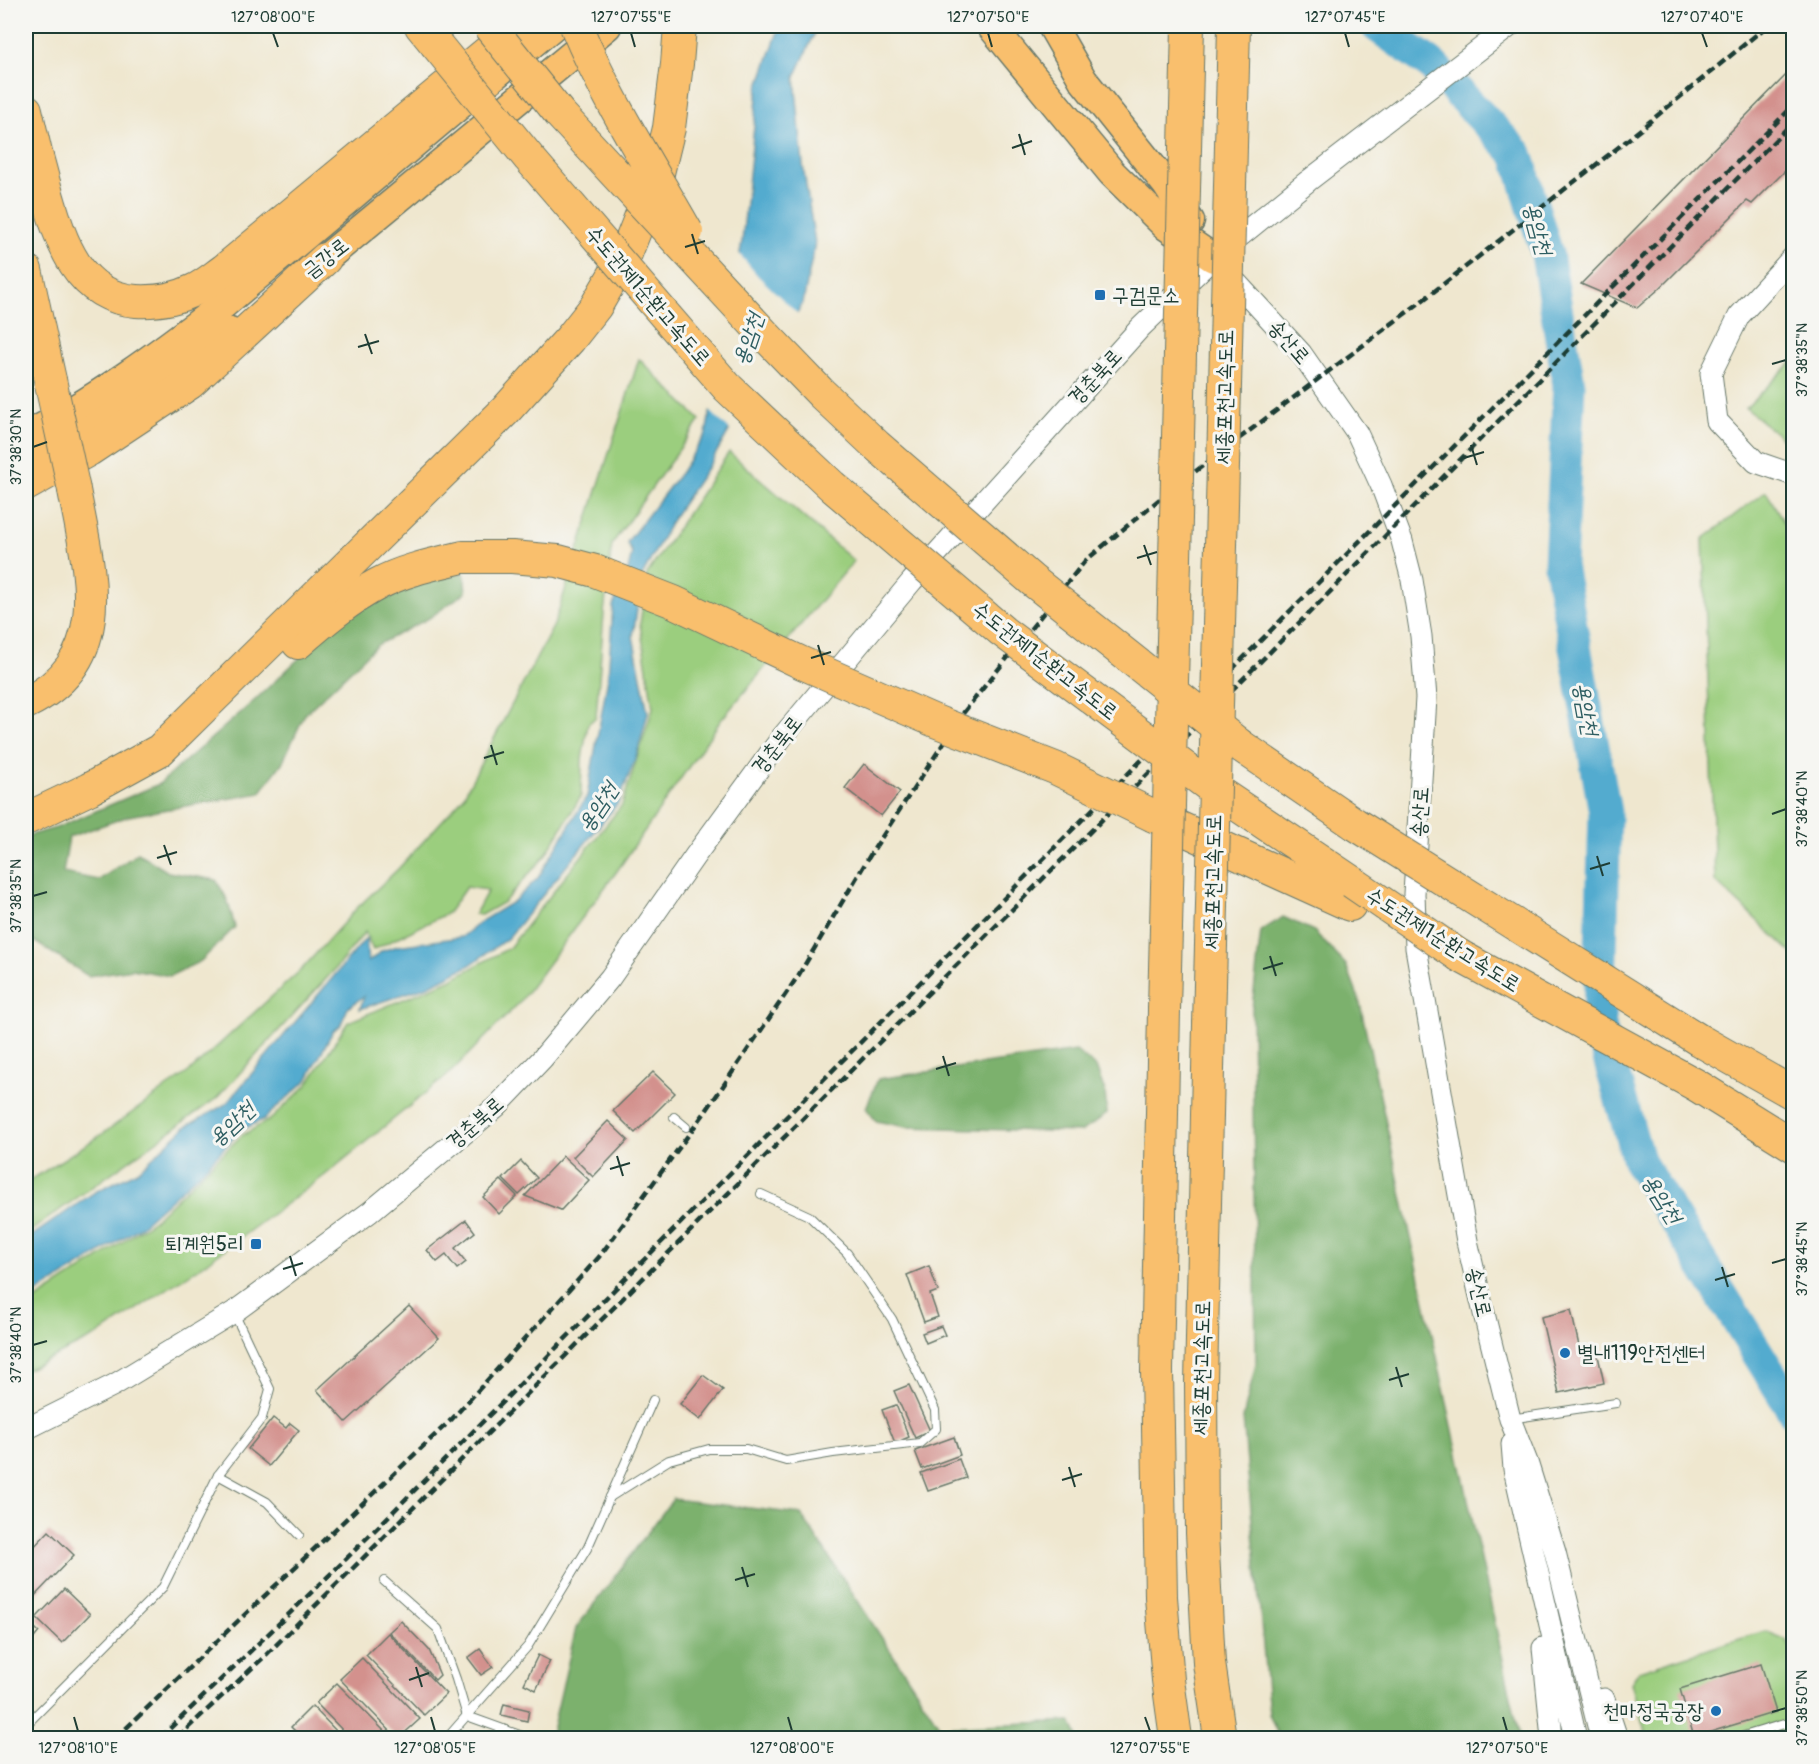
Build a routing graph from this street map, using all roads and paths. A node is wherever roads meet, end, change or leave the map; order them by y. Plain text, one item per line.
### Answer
1 (489, 26) edge
2 (519, 26) edge
3 (553, 26) edge
4 (680, 26) edge
5 (991, 26) edge
6 (1052, 26) edge
7 (1188, 26) edge
8 (1234, 26) edge
9 (1510, 26) edge
10 (599, 27) edge
11 (428, 34) edge
12 (26, 110) edge
13 (1794, 256) edge
14 (1213, 258) junction
15 (326, 260) junction
16 (26, 270) edge
17 (713, 278) junction
18 (26, 436) edge
19 (26, 463) edge
20 (1794, 475) edge
21 (26, 485) edge
22 (26, 703) edge
23 (160, 750) junction
24 (89, 789) junction
25 (26, 807) edge
26 (26, 819) edge
27 (1351, 894) junction
28 (1794, 1094) edge
29 (674, 1117) dead end
30 (686, 1127) dead end
31 (1794, 1146) edge
32 (761, 1194) dead end
33 (234, 1312) junction
34 (653, 1400) dead end
35 (1616, 1403) dead end
36 (1510, 1419) junction
37 (26, 1429) edge
38 (218, 1475) junction
39 (610, 1497) junction
40 (299, 1535) dead end
41 (1544, 1553) junction
42 (384, 1581) dead end
43 (467, 1716) junction
44 (1794, 1721) edge
45 (26, 1725) edge
46 (447, 1738) edge
47 (528, 1738) edge
48 (1176, 1738) edge
49 (1220, 1738) edge
50 (1552, 1738) edge
51 (1576, 1738) edge
52 (1600, 1738) edge
53 (1617, 1738) edge
54 (1737, 1738) edge

1 - 17 highway, bridge
2 - 12 highway
3 - 18 highway, 금강로
4 - 23 highway
5 - 14 highway
6 - 14 highway
7 - 48 highway, 세종포천고속도로, bridge
8 - 49 highway, 세종포천고속도로, bridge
9 - 14 street, 경춘북로
10 - 15 highway, 금강로
10 - 17 highway, bridge
11 - 27 highway, 수도권제1순환고속도로, bridge
13 - 20 street
14 - 33 street, 경춘북로
14 - 36 street, 송산로
15 - 19 highway, 금강로
15 - 21 highway
16 - 22 highway, bridge
17 - 28 highway, bridge
23 - 24 highway
23 - 27 highway, bridge
24 - 25 highway
24 - 26 highway
27 - 31 highway, 수도권제1순환고속도로, bridge
29 - 30 lane
32 - 39 lane
33 - 37 street, 경춘북로
33 - 38 lane
34 - 39 lane
35 - 36 lane
36 - 41 street, 송산로
38 - 40 lane
38 - 45 lane
39 - 43 lane
41 - 50 street
41 - 51 street, 송산로
41 - 52 street, 송산로
41 - 53 street
42 - 43 lane
43 - 46 lane
43 - 47 lane
44 - 54 lane

